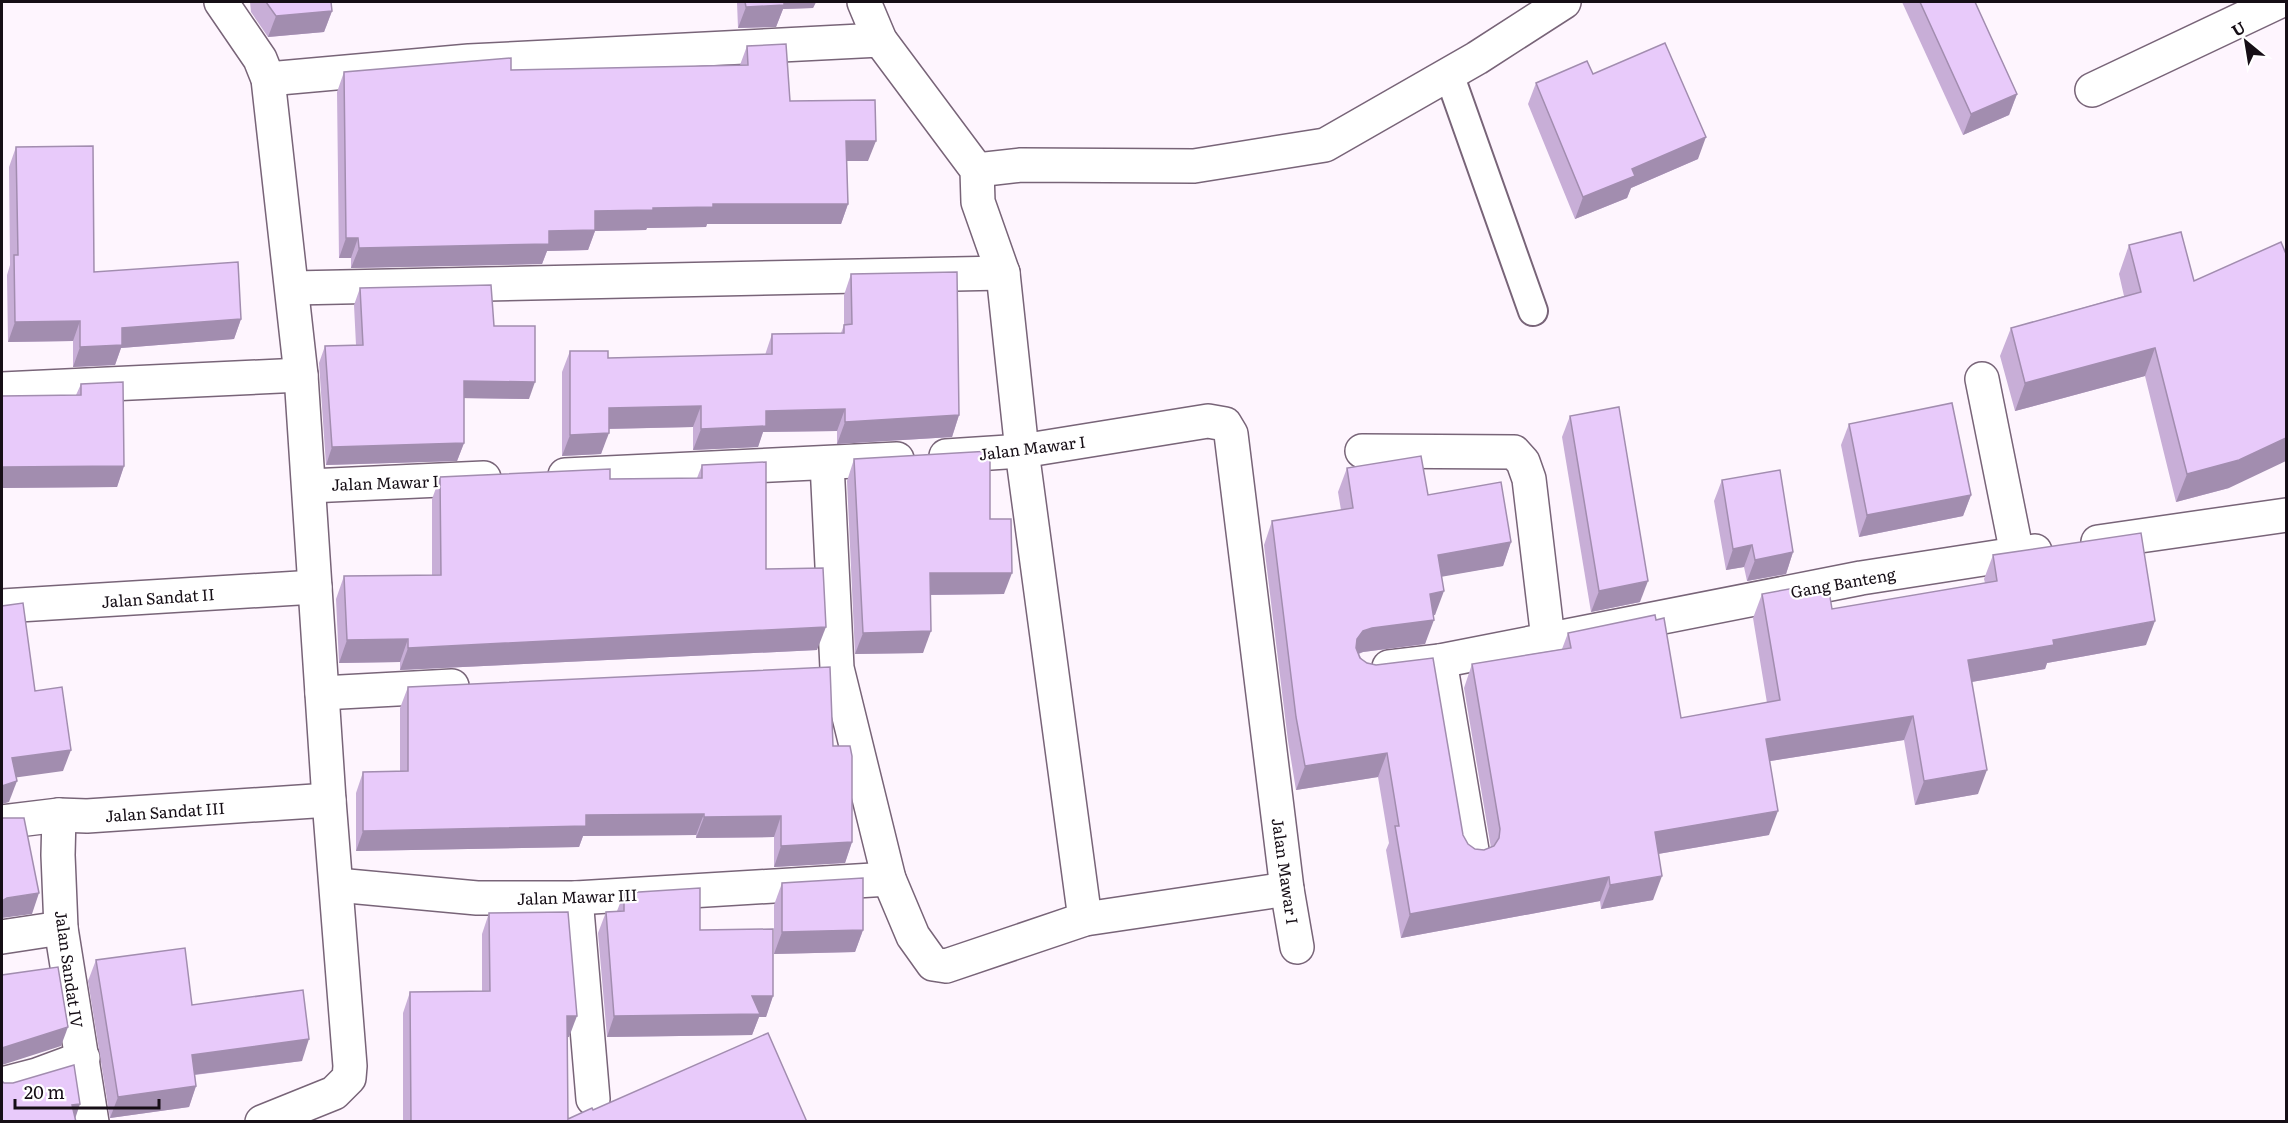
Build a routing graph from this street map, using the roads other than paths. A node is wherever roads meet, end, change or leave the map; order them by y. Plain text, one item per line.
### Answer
1 (221, 2) edge
2 (864, 2) edge
3 (1564, 2) edge
4 (2278, 2) edge
5 (880, 40) junction
6 (1449, 74) junction
7 (268, 79) junction
8 (2092, 90) dead end
9 (977, 170) junction
10 (1003, 273) junction
11 (293, 288) junction
12 (1533, 311) dead end
13 (301, 375) junction
14 (1982, 380) dead end
15 (2, 389) edge
16 (1362, 451) dead end
17 (1022, 452) junction
18 (827, 464) junction
19 (309, 486) junction
20 (2286, 515) edge
21 (2017, 554) junction
22 (315, 587) junction
23 (2, 606) edge
24 (1548, 639) junction
25 (1440, 661) junction
26 (837, 668) junction
27 (802, 670) edge
28 (1366, 670) edge
29 (486, 685) edge
30 (322, 693) junction
31 (329, 800) junction
32 (59, 816) junction
33 (2, 822) edge
34 (1473, 856) edge
35 (890, 879) junction
36 (337, 885) junction
37 (1287, 889) junction
38 (576, 898) junction
39 (1086, 919) junction
40 (61, 928) junction
41 (2, 937) edge
42 (1297, 947) dead end
43 (83, 1058) junction
44 (2, 1084) edge
45 (593, 1099) dead end
46 (92, 1122) edge
47 (262, 1122) edge

1 - 7 street
2 - 5 street
3 - 6 street
4 - 8 street
5 - 7 street
5 - 9 street
6 - 9 street
6 - 12 lane
7 - 11 street
9 - 10 street
10 - 11 street
10 - 17 street
11 - 13 street
13 - 15 street
13 - 19 street
14 - 21 street
16 - 24 street
17 - 18 street, Jalan Mawar I
17 - 37 street, Jalan Mawar I
17 - 39 street
18 - 19 street, Jalan Mawar I
18 - 26 street
19 - 22 street
20 - 21 street, Gang Banteng
21 - 24 street, Gang Banteng
22 - 23 street, Jalan Sandat II
22 - 30 street
24 - 25 street, Gang Banteng
25 - 28 street, Gang Banteng
25 - 34 street
26 - 27 street
26 - 35 street
29 - 30 street
30 - 31 street
31 - 32 street, Jalan Sandat III
31 - 36 street
32 - 33 street, Jalan Sandat III
32 - 40 street, Jalan Sandat IV
35 - 38 street, Jalan Mawar III
35 - 39 street
36 - 38 street, Jalan Mawar III
36 - 47 street
37 - 39 street
37 - 42 street, Jalan Mawar I
38 - 45 street
40 - 41 street
40 - 43 street, Jalan Sandat IV
43 - 44 street
43 - 46 street, Jalan Sandat IV

